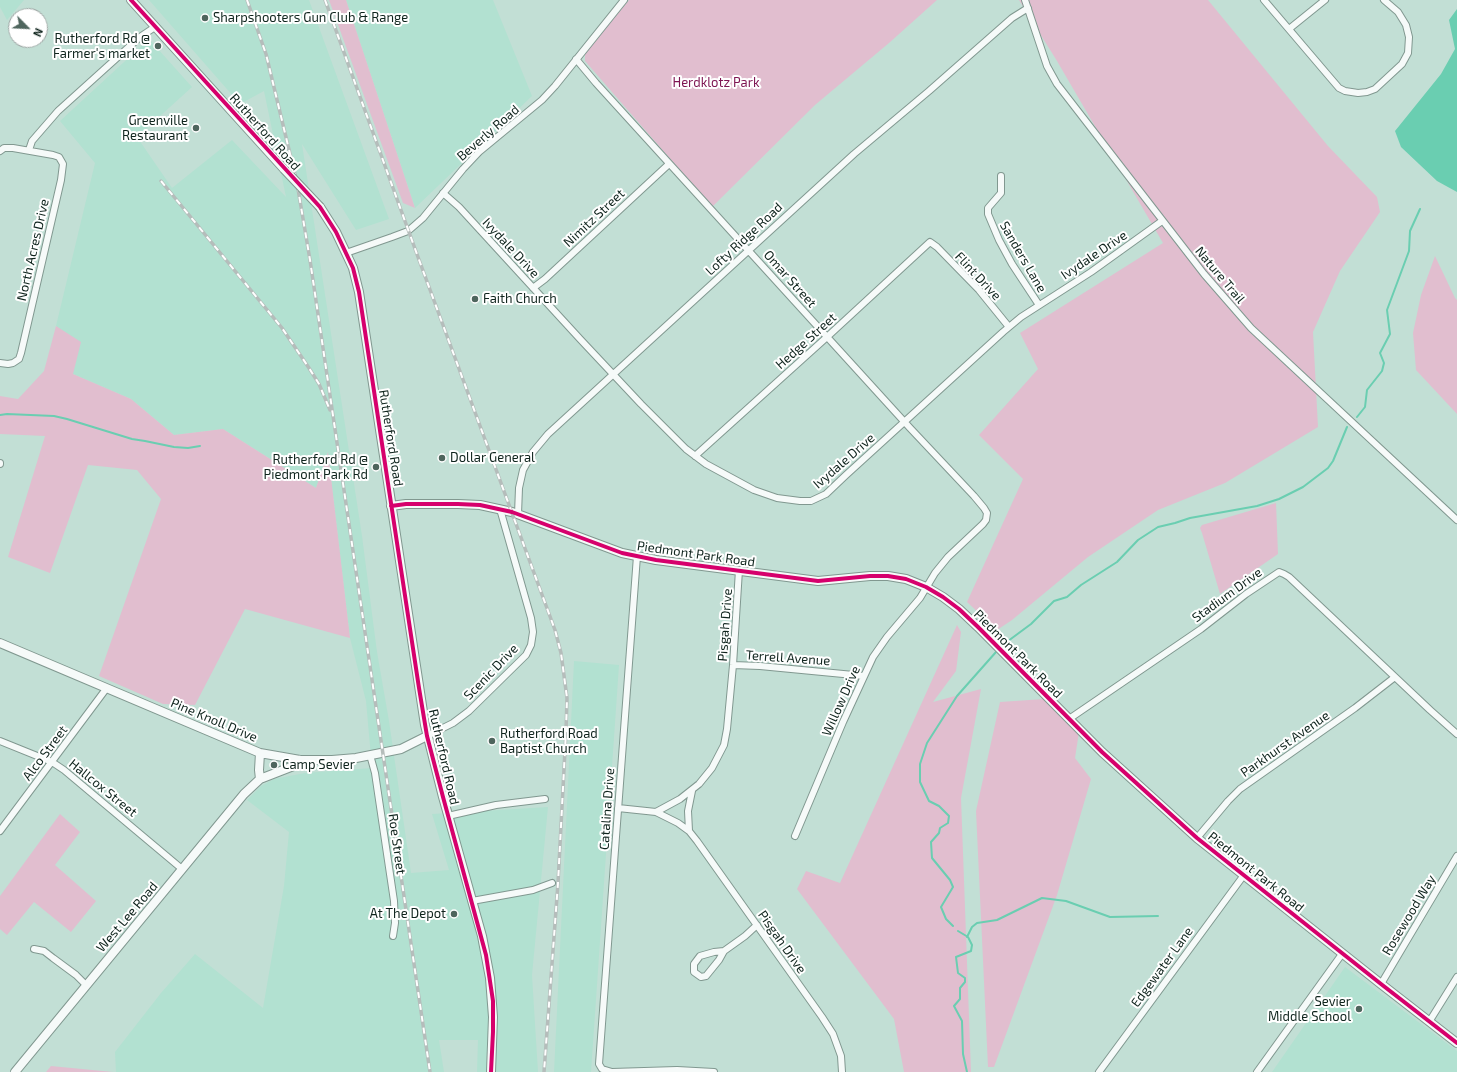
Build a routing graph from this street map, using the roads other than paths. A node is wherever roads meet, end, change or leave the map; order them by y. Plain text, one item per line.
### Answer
1 (131, 0) edge
2 (624, 0) edge
3 (1025, 0) edge
4 (1264, 0) edge
5 (1325, 0) edge
6 (1384, 0) edge
7 (1028, 8) junction
8 (155, 26) junction
9 (1289, 30) junction
10 (576, 59) junction
11 (29, 150) junction
12 (0, 151) edge
13 (669, 164) junction
14 (1001, 176) dead end
15 (443, 193) junction
16 (1162, 221) junction
17 (930, 242) joint
18 (749, 251) junction
19 (346, 253) junction
20 (533, 288) junction
21 (1039, 305) junction
22 (1009, 327) junction
23 (827, 337) junction
24 (0, 362) edge
25 (613, 375) junction
26 (904, 422) junction
27 (695, 456) junction
28 (391, 506) junction
29 (500, 510) junction
30 (987, 513) joint
31 (518, 514) junction
32 (1457, 520) edge
33 (637, 556) junction
34 (739, 570) junction
35 (926, 587) junction
36 (0, 643) edge
37 (733, 665) junction
38 (864, 676) junction
39 (1395, 677) junction
40 (106, 688) junction
41 (1069, 719) junction
42 (1457, 734) edge
43 (427, 736) junction
44 (0, 741) edge
45 (260, 753) junction
46 (370, 755) junction
47 (300, 760) junction
48 (52, 762) junction
49 (260, 779) junction
50 (692, 791) junction
51 (545, 799) dead end
52 (618, 808) junction
53 (656, 812) junction
54 (448, 816) junction
55 (2, 823) edge
56 (0, 830) edge
57 (689, 831) junction
58 (795, 836) dead end
59 (1197, 838) junction
60 (1457, 856) edge
61 (182, 869) junction
62 (1244, 876) junction
63 (552, 883) dead end
64 (472, 901) junction
65 (757, 925) junction
66 (393, 936) dead end
67 (34, 949) dead end
68 (724, 951) junction
69 (1342, 954) junction
70 (1457, 977) edge
71 (1381, 984) junction
72 (86, 985) junction
73 (1429, 1022) junction
74 (1457, 1043) edge
75 (15, 1072) edge
76 (491, 1072) edge
77 (612, 1072) edge
78 (714, 1072) edge
79 (842, 1072) edge
80 (1099, 1072) edge
81 (1257, 1072) edge

1 - 8 street, Rutherford Road
2 - 10 street, Beverly Road
3 - 7 street, Nature Trail
4 - 9 street
5 - 9 street
6 - 9 street
7 - 16 street, Nature Trail
7 - 18 street, Lofty Ridge Road
8 - 11 street
8 - 19 street, Rutherford Road, bridge
10 - 13 street, Omar Street
10 - 15 street, Beverly Road
11 - 12 street, North Acres Drive
11 - 24 street, North Acres Drive
13 - 18 street, Omar Street
13 - 20 street, Nimitz Street
14 - 21 street, Sanders Lane
15 - 19 street, Beverly Road
15 - 20 street, Ivydale Drive
16 - 21 street, Ivydale Drive
16 - 32 street, Nature Trail
17 - 22 street, Flint Drive
17 - 23 street, Hedge Street
18 - 23 street, Omar Street
18 - 25 street, Lofty Ridge Road
19 - 28 street, Rutherford Road
20 - 25 street, Ivydale Drive
21 - 22 street, Ivydale Drive
22 - 26 street, Ivydale Drive
23 - 26 street, Omar Street
23 - 27 street, Hedge Street
25 - 27 street, Ivydale Drive
25 - 31 street, Lofty Ridge Road
26 - 27 street, Ivydale Drive
26 - 30 street, Omar Street
28 - 29 street, Piedmont Park Road
28 - 43 street, Rutherford Road
29 - 31 street, Piedmont Park Road
29 - 43 street, Scenic Drive
30 - 35 street, Willow Drive
31 - 33 street, Piedmont Park Road
33 - 34 street, Piedmont Park Road
33 - 52 street, Catalina Drive
34 - 35 street, Piedmont Park Road
34 - 37 street, Pisgah Drive
35 - 38 street, Willow Drive
35 - 41 street, Piedmont Park Road
36 - 40 street, Pine Knoll Drive
37 - 38 street, Terrell Avenue
37 - 50 street, Pisgah Drive
38 - 58 street, Willow Drive
39 - 41 street, Stadium Drive
39 - 42 street, Stadium Drive
39 - 59 street, Parkhurst Avenue
40 - 45 street, Pine Knoll Drive
40 - 48 street, Alco Street
41 - 59 street, Piedmont Park Road
43 - 46 street, Pine Knoll Drive
43 - 54 street, Rutherford Road
44 - 48 street, Hallcox Street
45 - 47 street, Pine Knoll Drive
45 - 49 street
46 - 47 street, Pine Knoll Drive
46 - 66 street, Roe Street
47 - 49 street, West Lee Road
48 - 55 street, Alco Street
48 - 61 street, Hallcox Street
49 - 61 street, West Lee Road
50 - 53 street, Pisgah Drive
50 - 57 street, Pisgah Drive
51 - 54 street
52 - 53 street, Pisgah Drive
52 - 77 street, Catalina Drive
53 - 57 street, Pisgah Drive
54 - 64 street, Rutherford Road
55 - 56 street, Alco Street
57 - 65 street, Pisgah Drive
59 - 62 street, Piedmont Park Road
60 - 71 street, Rosewood Way
61 - 72 street, West Lee Road
62 - 69 street, Piedmont Park Road
62 - 80 street, Edgewater Lane
63 - 64 street
64 - 76 street, Rutherford Road
65 - 68 street
65 - 79 street, Pisgah Drive
67 - 72 street
68 - 68 street
69 - 71 street, Piedmont Park Road
69 - 81 street
70 - 73 street
71 - 73 street, Piedmont Park Road
72 - 75 street, West Lee Road
73 - 74 street, Piedmont Park Road
77 - 78 street

